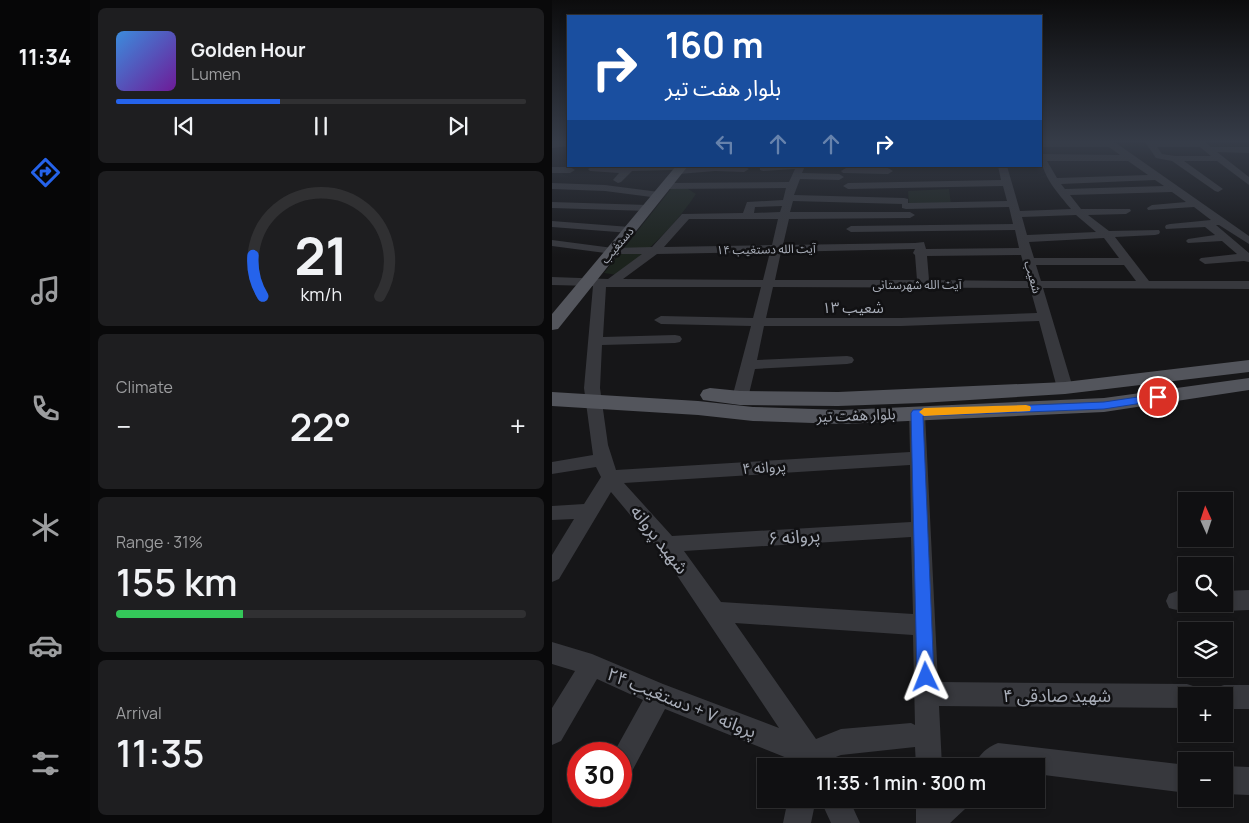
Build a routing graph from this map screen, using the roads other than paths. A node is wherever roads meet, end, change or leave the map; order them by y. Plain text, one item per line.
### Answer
1 (670, 180) edge
2 (790, 180) edge
3 (794, 180) edge
4 (847, 180) edge
5 (1069, 180) edge
6 (1163, 180) edge
7 (1206, 180) edge
8 (1054, 181) joint
9 (1007, 183) joint
10 (715, 185) junction
11 (742, 185) junction
12 (905, 185) junction
13 (552, 186) edge
14 (848, 186) junction
15 (1174, 189) junction
16 (1218, 189) dead end
17 (663, 190) junction
18 (1062, 192) junction
19 (710, 195) dead end
20 (738, 195) dead end
21 (853, 199) junction
22 (1196, 204) junction
23 (552, 205) edge
24 (787, 206) junction
25 (906, 207) junction
26 (648, 208) junction
27 (1152, 208) dead end
28 (1014, 209) junction
29 (1126, 210) dead end
30 (1078, 212) junction
31 (1221, 222) junction
32 (1207, 223) junction
33 (552, 224) edge
34 (1019, 227) junction
35 (1170, 227) dead end
36 (851, 229) dead end
37 (916, 229) junction
38 (630, 230) junction
39 (1155, 232) dead end
40 (1105, 233) junction
41 (1222, 238) junction
42 (1192, 241) dead end
43 (1248, 241) edge
44 (552, 243) edge
45 (777, 248) junction
46 (655, 250) junction
47 (920, 250) junction
48 (613, 251) junction
49 (1026, 251) junction
50 (1248, 258) edge
51 (1205, 260) dead end
52 (1127, 261) junction
53 (552, 281) edge
54 (768, 284) junction
55 (923, 284) junction
56 (1036, 285) junction
57 (1146, 285) junction
58 (1248, 285) edge
59 (598, 286) junction
60 (1045, 317) junction
61 (661, 320) dead end
62 (553, 321) edge
63 (759, 323) junction
64 (674, 339) dead end
65 (595, 341) junction
66 (847, 360) dead end
67 (748, 365) junction
68 (1248, 366) edge
69 (1248, 384) edge
70 (552, 385) edge
71 (1065, 388) junction
72 (594, 394) junction
73 (740, 398) junction
74 (552, 399) edge
75 (702, 401) junction
76 (917, 413) junction
77 (918, 458) junction
78 (552, 468) edge
79 (606, 468) junction
80 (589, 511) junction
81 (552, 513) edge
82 (921, 529) junction
83 (667, 544) junction
84 (552, 573) edge
85 (1233, 600) edge
86 (1248, 600) edge
87 (716, 612) junction
88 (924, 625) junction
89 (552, 653) edge
90 (592, 665) junction
91 (926, 694) junction
92 (659, 695) junction
93 (1178, 696) edge
94 (1233, 697) edge
95 (1248, 697) edge
96 (552, 732) edge
97 (911, 736) dead end
98 (632, 745) edge
99 (804, 758) edge
100 (810, 758) edge
101 (819, 758) edge
102 (929, 758) edge
103 (996, 758) edge
104 (1014, 758) edge
105 (1045, 762) edge
106 (1178, 778) edge
107 (1233, 780) edge
108 (1248, 781) edge
109 (800, 808) edge
110 (838, 808) edge
111 (941, 808) edge
112 (930, 815) edge
113 (797, 823) edge
114 (846, 823) edge

1 - 17 main road, دستغیب
2 - 11 street
3 - 24 street
4 - 14 street
5 - 8 street
6 - 15 street
7 - 16 street
8 - 18 street
9 - 12 street
9 - 28 street, شعیب
10 - 11 street
10 - 17 street
10 - 19 street
11 - 20 street
12 - 14 street
12 - 25 street
13 - 17 street
14 - 21 street
15 - 18 street
15 - 22 street
17 - 26 main road, دستغیب
18 - 30 street
21 - 24 street
21 - 25 street
22 - 27 street
22 - 31 street
23 - 26 street
24 - 25 street
24 - 45 street
24 - 46 street
25 - 28 street
25 - 37 street
26 - 38 main road, دستغیب
28 - 30 street
28 - 34 street, شعیب
29 - 30 street
30 - 40 street
31 - 32 street
31 - 43 street
32 - 35 street
32 - 41 street
33 - 38 street
34 - 37 street
34 - 49 street, شعیب
36 - 37 street
37 - 47 street
38 - 48 main road, دستغیب
39 - 40 street
40 - 49 street
40 - 52 street
41 - 42 street
41 - 50 street
44 - 48 street
45 - 46 street, آیت الله دستغیب ۱۴
45 - 47 street, آیت الله دستغیب ۱۴
45 - 54 street
46 - 48 street, آیت الله دستغیب ۱۴
46 - 59 street
47 - 49 street
47 - 55 street
48 - 59 main road, دستغیب
49 - 52 street
49 - 56 street, شعیب
50 - 51 street
52 - 57 street
53 - 59 street, آیت الله شهرستانی
54 - 55 street, آیت الله شهرستانی
54 - 59 street, آیت الله شهرستانی
54 - 63 street
55 - 56 street, آیت الله شهرستانی
56 - 57 street, آیت الله شهرستانی
56 - 60 street, شعیب
57 - 58 street, آیت الله شهرستانی
59 - 62 main road, دستغیب
59 - 65 street
60 - 63 street, شعیب ۱۳
60 - 71 street, شعیب
61 - 63 street, شعیب ۱۳
63 - 67 street
64 - 65 street
65 - 72 street
66 - 67 street
67 - 73 street
68 - 71 main road, بلوار هفت تیر
69 - 76 main road, بلوار هفت تیر
70 - 72 main road, بلوار هفت تیر
71 - 73 main road, بلوار هفت تیر
72 - 74 main road, بلوار هفت تیر
72 - 75 main road, بلوار هفت تیر
72 - 79 street
73 - 75 main road, بلوار هفت تیر
75 - 76 main road, بلوار هفت تیر
76 - 77 street
77 - 79 street, پروانه ۴
77 - 82 street
78 - 79 street, پروانه ۴
79 - 80 street
79 - 83 street, شهید پروانه
80 - 81 street
80 - 84 street
82 - 83 street, پروانه ۶
82 - 88 street
83 - 87 street, شهید پروانه
85 - 86 street
87 - 88 street
87 - 100 street, شهید پروانه
88 - 91 street
89 - 90 street, پروانه ۷ + دستغیب ۲۴
90 - 92 street, پروانه ۷ + دستغیب ۲۴
90 - 96 street
91 - 93 street, شهید صادقی ۴
91 - 102 street
92 - 98 street
92 - 99 street, پروانه ۷ + دستغیب ۲۴
94 - 95 street
97 - 101 street
103 - 104 street
105 - 106 street
107 - 108 street
109 - 113 street
110 - 114 street
111 - 112 street

